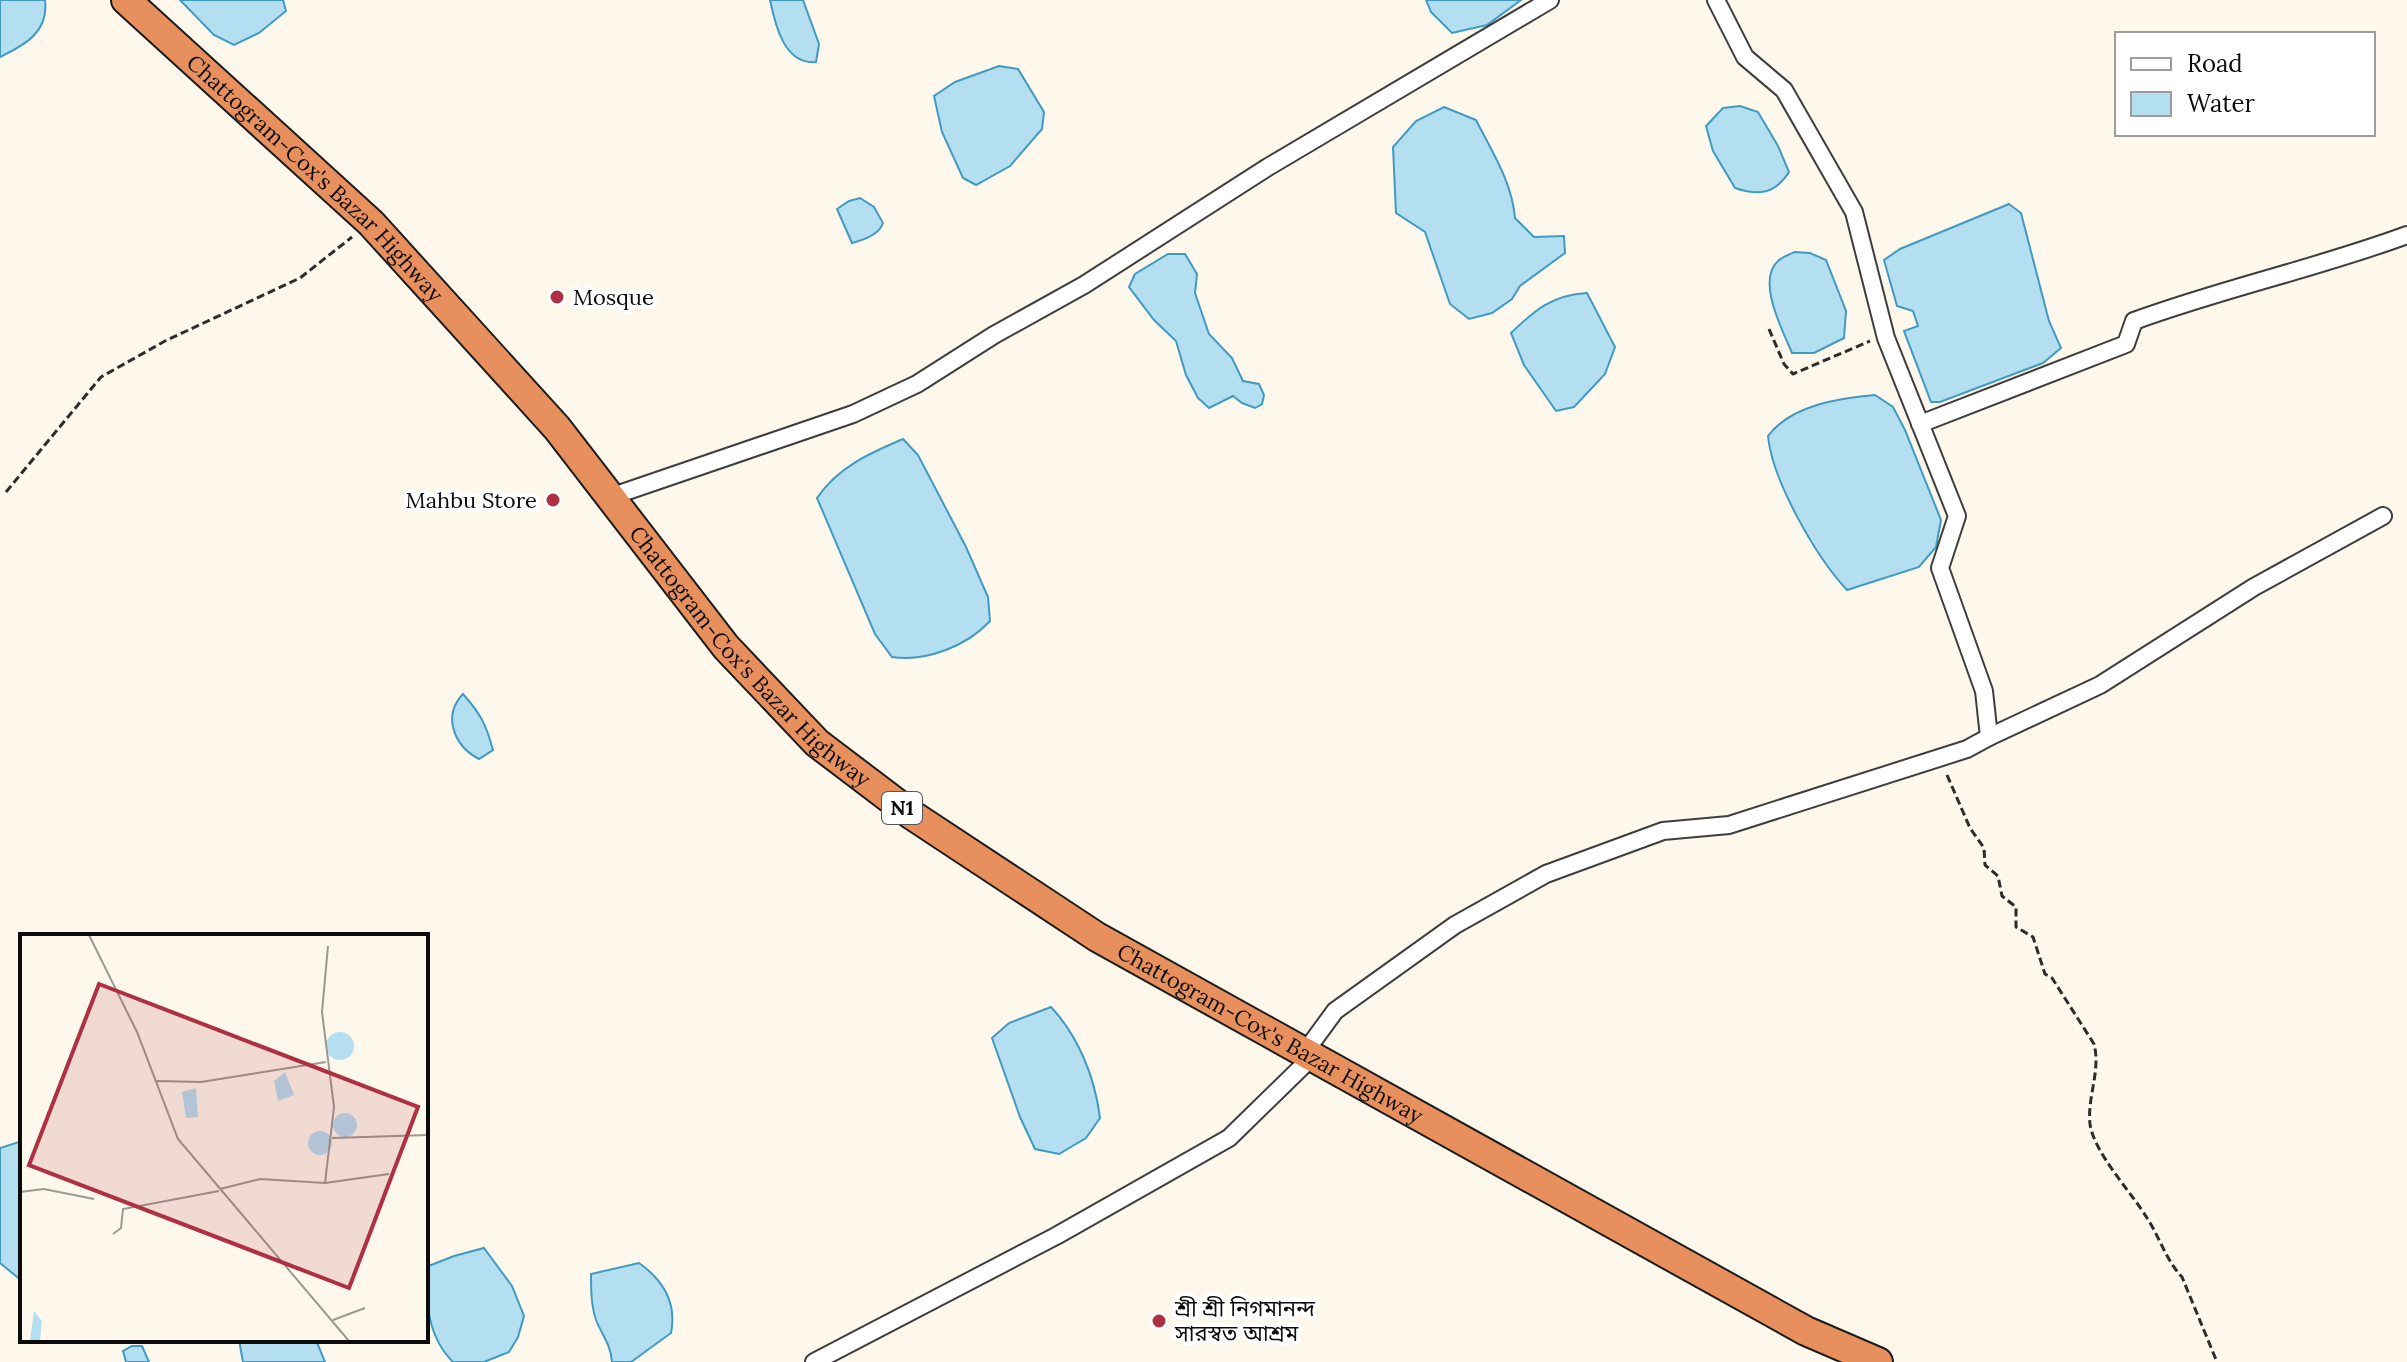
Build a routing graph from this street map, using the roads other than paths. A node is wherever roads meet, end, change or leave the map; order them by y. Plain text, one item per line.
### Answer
1 (126, 0) edge
2 (1550, 0) edge
3 (1716, 0) edge
4 (2407, 235) edge
5 (1920, 424) junction
6 (610, 497) junction
7 (2383, 516) dead end
8 (1989, 737) junction
9 (1309, 1054) junction
10 (814, 1362) edge
11 (1878, 1362) edge

1 - 6 highway, Chattogram-Cox's Bazar Highway / N1
2 - 6 street
3 - 5 street
4 - 5 street
5 - 8 street
6 - 9 highway, Chattogram-Cox's Bazar Highway / N1
7 - 8 street
8 - 9 street
9 - 10 street
9 - 11 highway, Chattogram-Cox's Bazar Highway / N1

